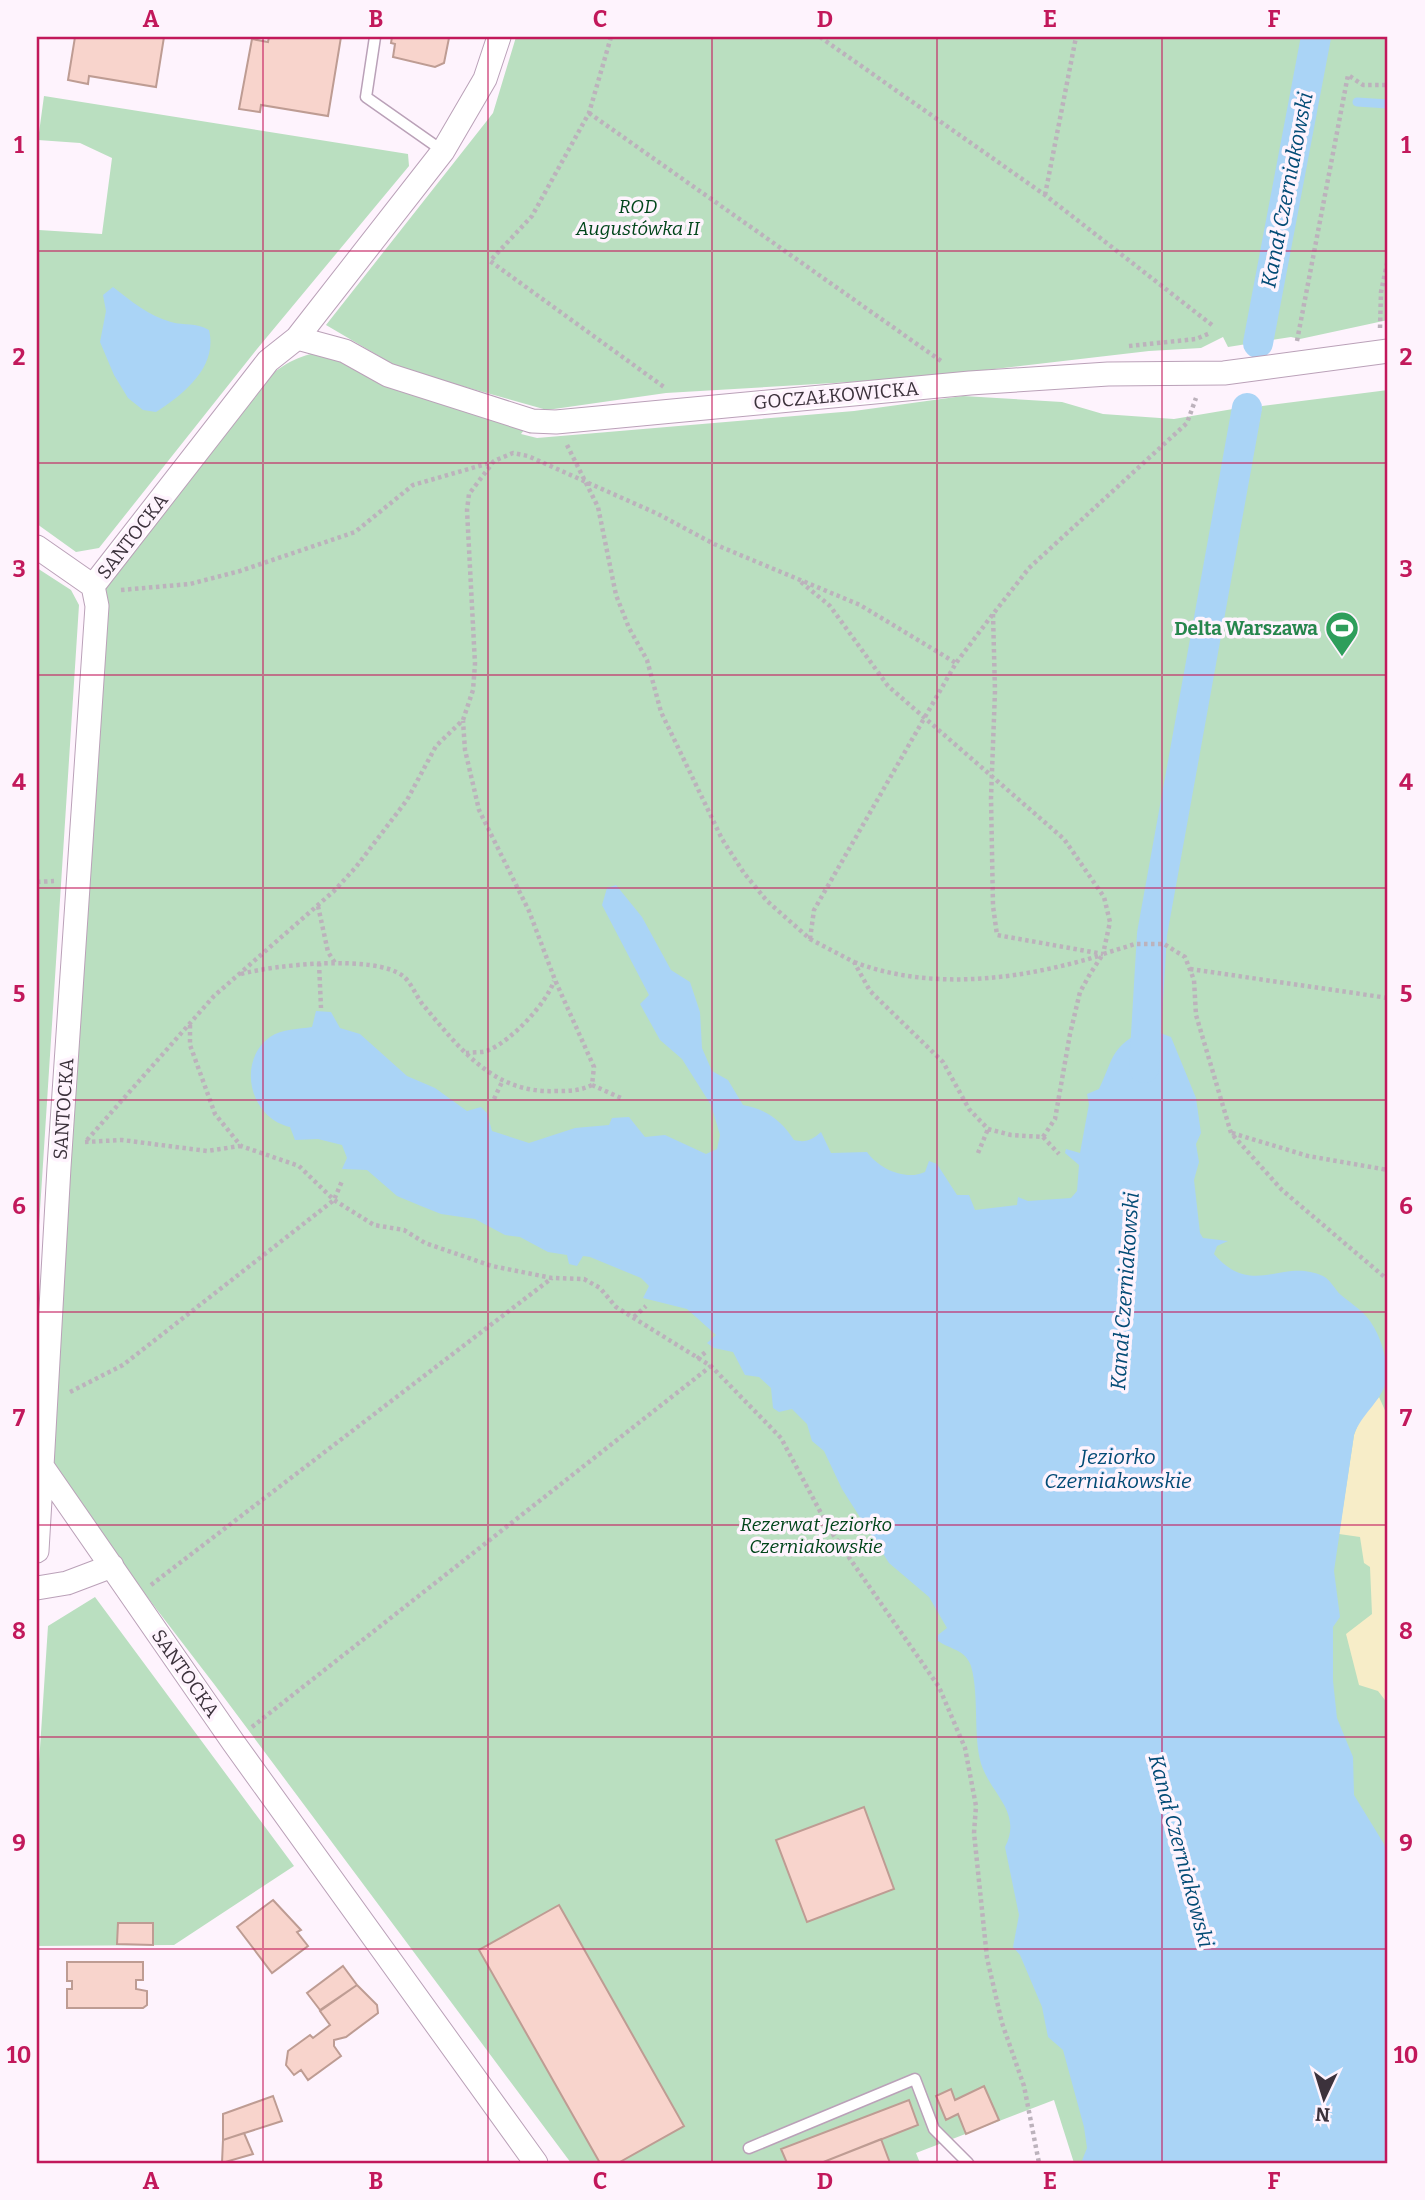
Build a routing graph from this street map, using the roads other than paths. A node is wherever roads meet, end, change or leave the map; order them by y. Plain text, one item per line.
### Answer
1 (375, 37) edge
2 (499, 37) edge
3 (443, 151) junction
4 (297, 338) junction
5 (1384, 352) edge
6 (37, 547) edge
7 (93, 586) junction
8 (41, 1406) edge
9 (43, 1466) junction
10 (37, 1550) edge
11 (112, 1566) junction
12 (37, 1588) edge
13 (749, 2148) dead end
14 (536, 2163) edge
15 (968, 2163) edge

1 - 3 lane
2 - 3 street, SANTOCKA
3 - 4 street, SANTOCKA
4 - 5 street, GOCZAŁKOWICKA
4 - 7 street, SANTOCKA
6 - 7 street
7 - 8 street, SANTOCKA
8 - 9 street, SANTOCKA
9 - 10 street
9 - 11 street, SANTOCKA
11 - 12 street
11 - 14 street, SANTOCKA
13 - 15 lane

